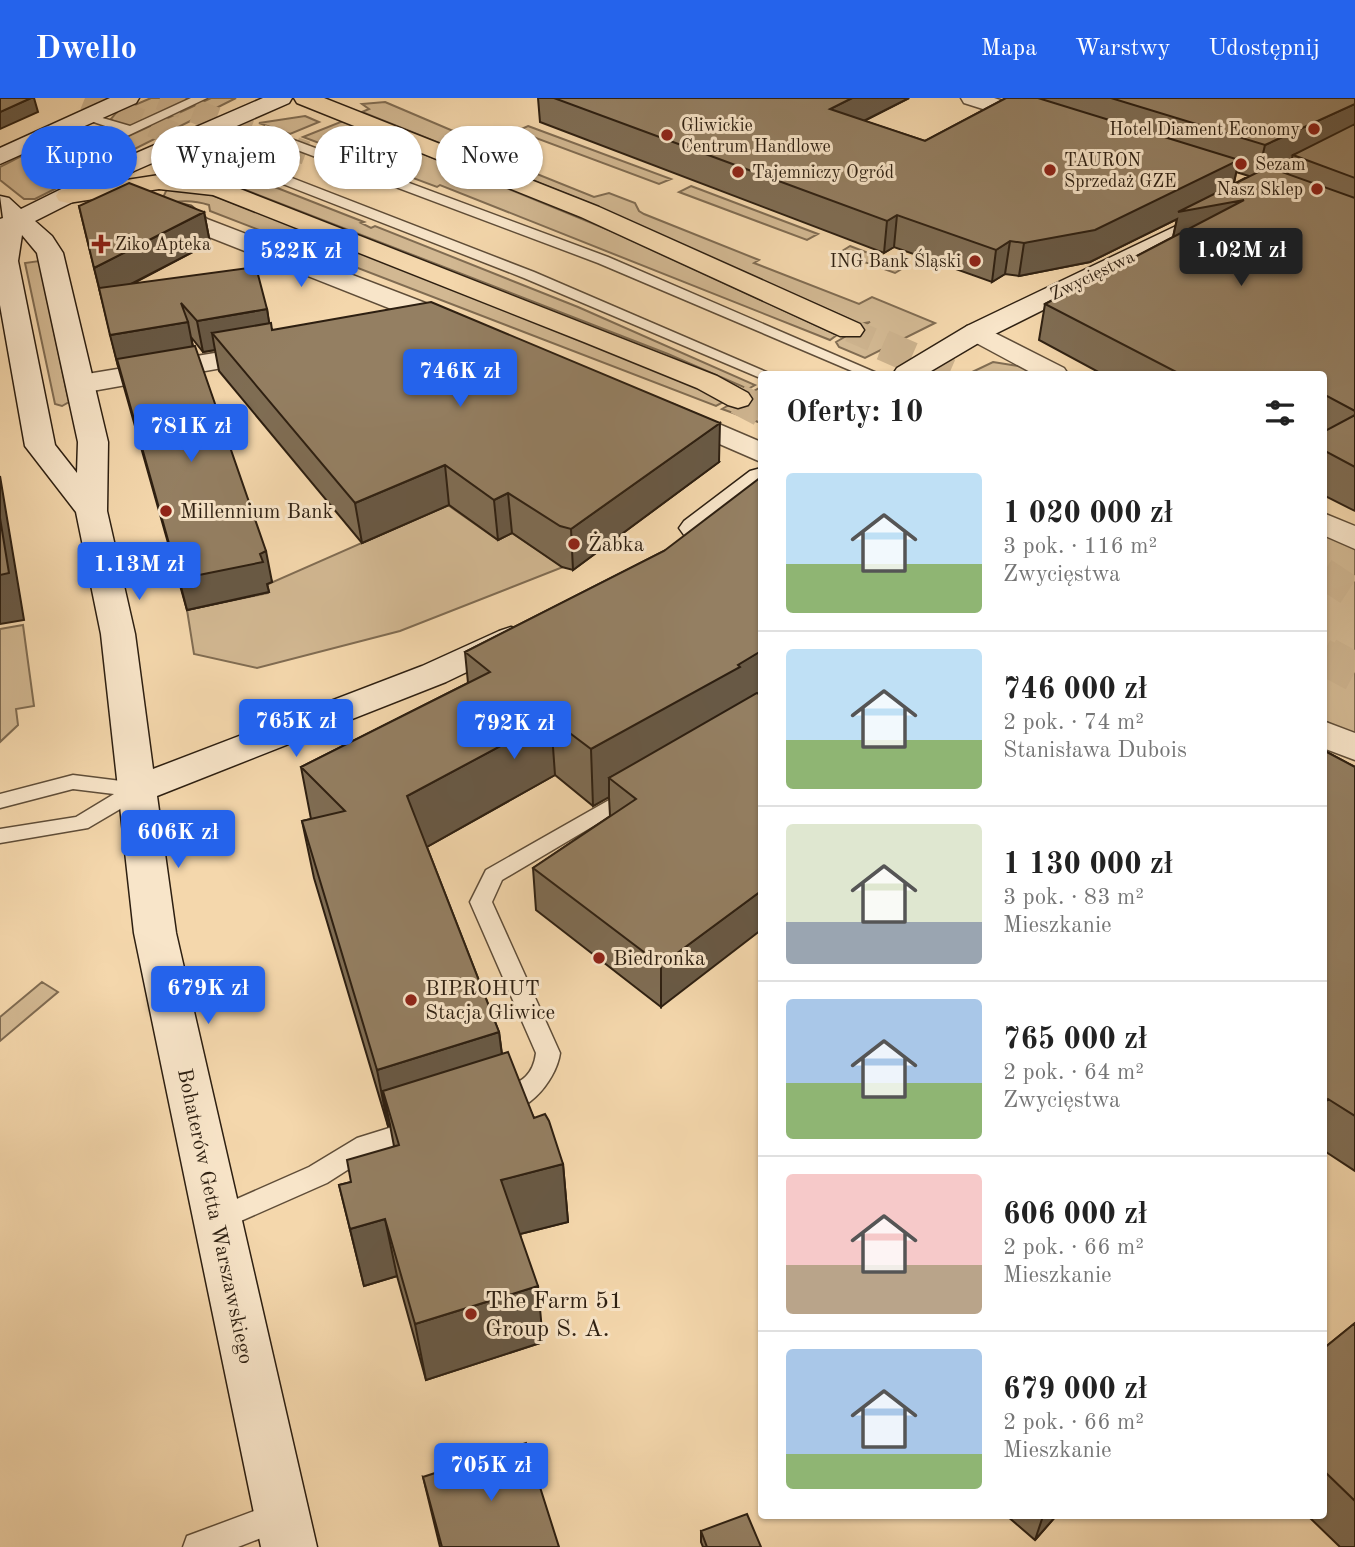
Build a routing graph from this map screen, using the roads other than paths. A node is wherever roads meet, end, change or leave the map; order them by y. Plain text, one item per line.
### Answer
1 (128, 98) edge
2 (201, 98) edge
3 (281, 98) edge
4 (305, 98) edge
5 (972, 98) edge
6 (82, 117) junction
7 (115, 126) edge
8 (137, 127) edge
9 (1068, 128) edge
10 (0, 143) edge
11 (300, 147) tunnel mouth
12 (151, 155) edge
13 (0, 157) edge
14 (142, 158) junction
15 (300, 186) edge
16 (68, 196) junction
17 (1238, 203) edge
18 (182, 211) edge
19 (5, 218) edge
20 (446, 321) junction
21 (392, 330) edge
22 (850, 330) tunnel mouth
23 (977, 332) junction
24 (484, 337) edge
25 (297, 347) edge
26 (816, 351) junction
27 (827, 371) edge
28 (864, 371) edge
29 (912, 371) edge
30 (1048, 371) edge
31 (758, 372) edge
32 (81, 384) junction
33 (0, 397) edge
34 (738, 399) tunnel mouth
35 (30, 401) junction
36 (648, 403) edge
37 (758, 452) edge
38 (758, 479) edge
39 (91, 511) junction
40 (1327, 524) edge
41 (1355, 539) edge
42 (667, 549) edge
43 (541, 624) edge
44 (1327, 735) edge
45 (1355, 748) edge
46 (657, 780) edge
47 (137, 790) junction
48 (0, 801) edge
49 (0, 836) edge
50 (483, 1110) edge
51 (434, 1124) edge
52 (216, 1220) junction
53 (286, 1532) edge
54 (198, 1547) edge

1 - 6 main road
2 - 8 lane
3 - 14 main road
4 - 22 main road
5 - 9 main road
6 - 7 lane
6 - 10 main road
6 - 13 main road
11 - 26 lane
12 - 14 lane
14 - 16 main road
15 - 31 lane
16 - 19 main road
16 - 34 main road
17 - 23 main road, Zwycięstwa
18 - 20 main road
19 - 32 main road, Bohaterów Getta Warszawskiego
19 - 35 main road, Bohaterów Getta Warszawskiego
20 - 21 main road
20 - 24 main road
23 - 29 main road, Zwycięstwa
23 - 30 main road
25 - 32 main road
26 - 27 lane
26 - 28 lane
32 - 39 main road, Bohaterów Getta Warszawskiego
33 - 35 main road
35 - 39 main road, Bohaterów Getta Warszawskiego
36 - 37 main road
38 - 42 main road
39 - 47 main road, Bohaterów Getta Warszawskiego
40 - 41 main road
43 - 47 main road
44 - 45 main road
46 - 50 lane
47 - 48 lane
47 - 49 lane
47 - 52 main road, Bohaterów Getta Warszawskiego
51 - 52 lane
52 - 53 main road, Bohaterów Getta Warszawskiego
53 - 54 lane

